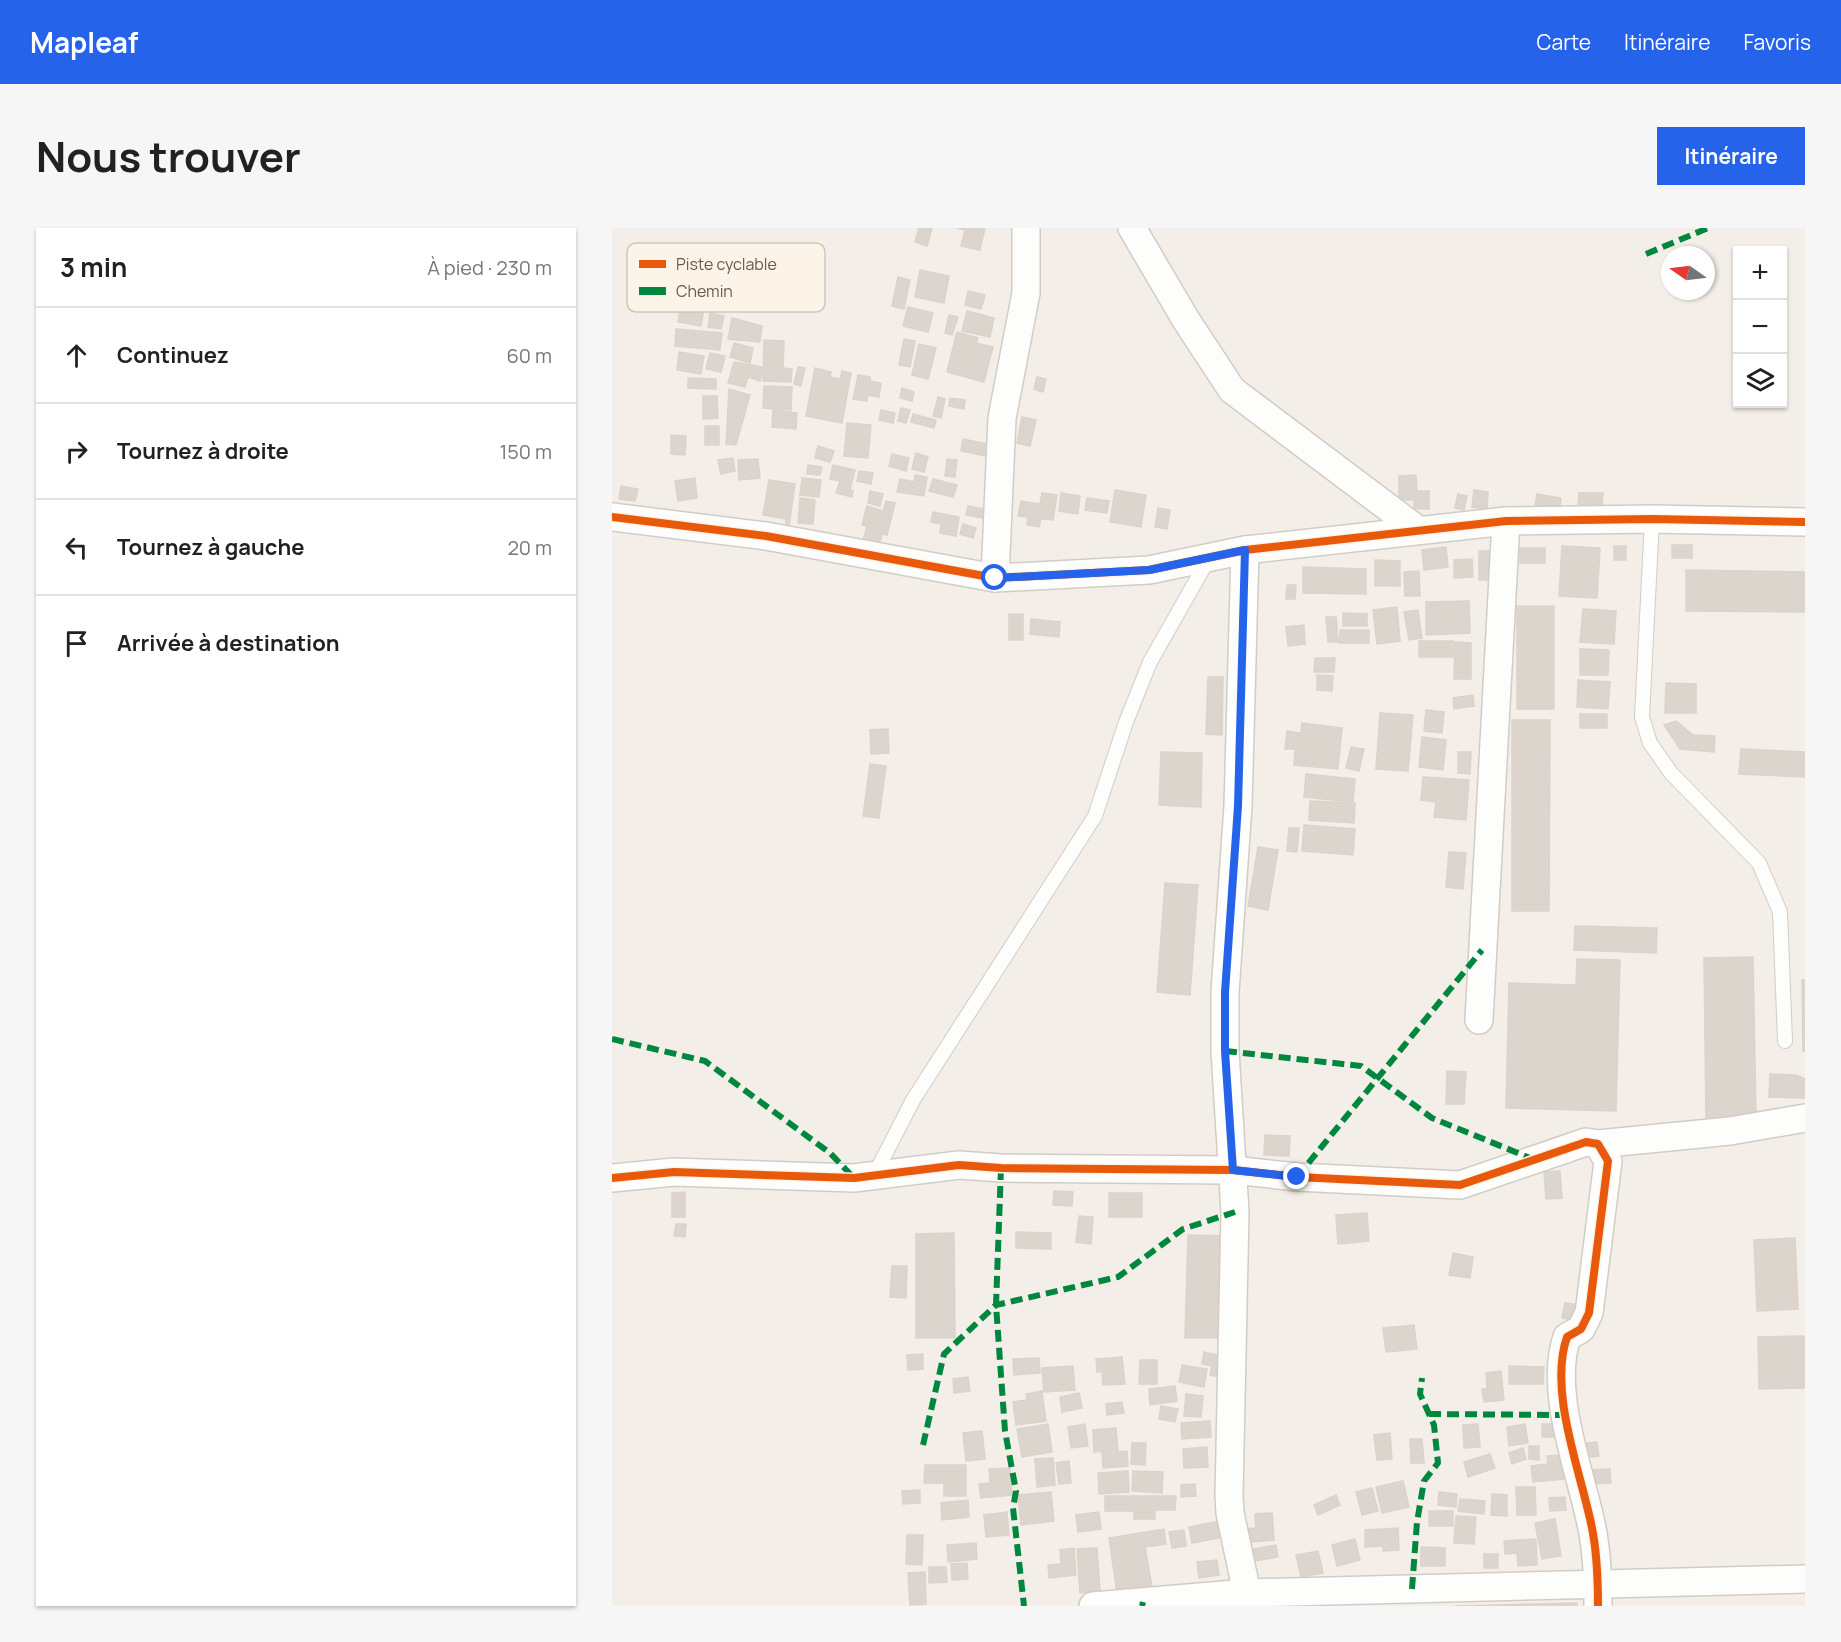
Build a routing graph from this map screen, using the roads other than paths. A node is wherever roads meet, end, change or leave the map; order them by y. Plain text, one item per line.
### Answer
1 (1026, 228) edge
2 (1132, 228) edge
3 (612, 517) edge
4 (1652, 519) junction
5 (1506, 521) junction
6 (1805, 522) edge
7 (1418, 530) junction
8 (1245, 550) junction
9 (1209, 558) junction
10 (995, 578) junction
11 (1479, 1020) dead end
12 (1785, 1041) dead end
13 (1805, 1118) edge
14 (1598, 1144) junction
15 (1233, 1170) junction
16 (874, 1176) junction
17 (612, 1178) edge
18 (1805, 1579) edge
19 (1247, 1593) junction
20 (1598, 1595) edge
21 (1093, 1606) edge

1 - 10 street
2 - 7 street
3 - 10 street
4 - 5 street
4 - 6 street
4 - 12 lane
5 - 7 street
5 - 11 street
7 - 8 street
8 - 9 street
8 - 15 street
9 - 10 street
9 - 16 lane
13 - 14 street
14 - 15 street
14 - 20 street
15 - 16 street
15 - 19 street
16 - 17 street
18 - 20 street
19 - 20 street
19 - 21 street

